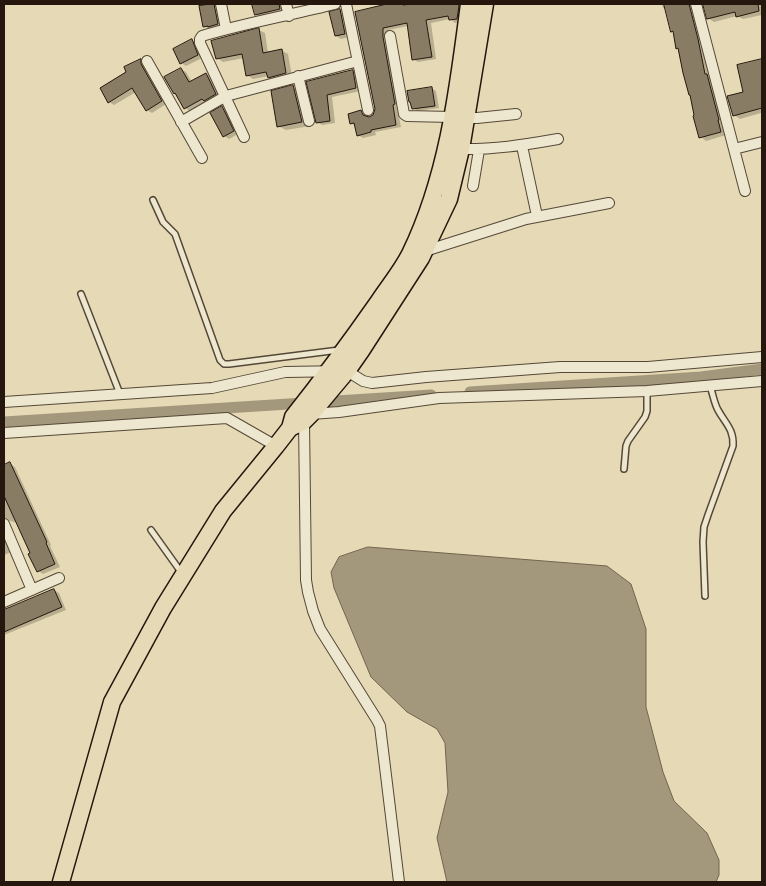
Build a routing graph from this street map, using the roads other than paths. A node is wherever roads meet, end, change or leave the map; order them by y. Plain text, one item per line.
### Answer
1 (221, 4) edge
2 (286, 4) edge
3 (335, 4) edge
4 (346, 4) edge
5 (469, 4) edge
6 (485, 4) edge
7 (696, 4) edge
8 (289, 16) junction
9 (226, 29) junction
10 (390, 36) dead end
11 (358, 60) junction
12 (146, 61) dead end
13 (298, 76) junction
14 (226, 96) junction
15 (368, 110) dead end
16 (516, 114) dead end
17 (459, 116) junction
18 (309, 121) dead end
19 (182, 122) junction
20 (244, 137) dead end
21 (558, 139) dead end
22 (762, 142) edge
23 (522, 146) junction
24 (454, 149) junction
25 (734, 149) junction
26 (479, 150) junction
27 (202, 158) dead end
28 (473, 186) dead end
29 (745, 191) dead end
30 (153, 200) dead end
31 (609, 203) dead end
32 (537, 216) junction
33 (427, 231) junction
34 (425, 250) junction
35 (80, 294) dead end
36 (346, 349) junction
37 (762, 357) edge
38 (347, 370) junction
39 (331, 378) junction
40 (762, 381) edge
41 (710, 386) junction
42 (647, 391) junction
43 (120, 394) junction
44 (4, 402) edge
45 (304, 416) junction
46 (4, 433) edge
47 (276, 446) junction
48 (624, 469) dead end
49 (4, 524) edge
50 (151, 530) dead end
51 (183, 575) junction
52 (59, 578) dead end
53 (32, 590) junction
54 (705, 596) dead end
55 (4, 602) edge
56 (61, 882) edge
57 (399, 882) edge

1 - 9 street
2 - 8 street
3 - 8 street
4 - 11 street
5 - 17 main road
6 - 17 main road
7 - 25 street
8 - 9 street
9 - 14 street
10 - 17 street
11 - 13 street
11 - 15 street
12 - 19 street
13 - 14 street
13 - 18 street
14 - 19 street
14 - 20 street
16 - 17 street
17 - 24 main road
19 - 27 street
21 - 23 street
22 - 25 street
23 - 26 street
23 - 32 street
24 - 26 street
24 - 33 main road
25 - 29 street
26 - 28 street
30 - 36 lane
31 - 32 street
32 - 34 street
33 - 34 main road
33 - 36 main road
34 - 38 main road
35 - 43 lane
36 - 39 main road
37 - 38 street
38 - 39 main road
39 - 43 street
39 - 45 main road
39 - 45 main road
40 - 41 street
41 - 42 street
41 - 54 lane
42 - 45 street
42 - 48 lane
43 - 44 street
45 - 47 main road
45 - 57 street
46 - 47 street
47 - 51 main road
49 - 53 street
50 - 51 lane
51 - 56 main road
52 - 53 street
53 - 55 street

